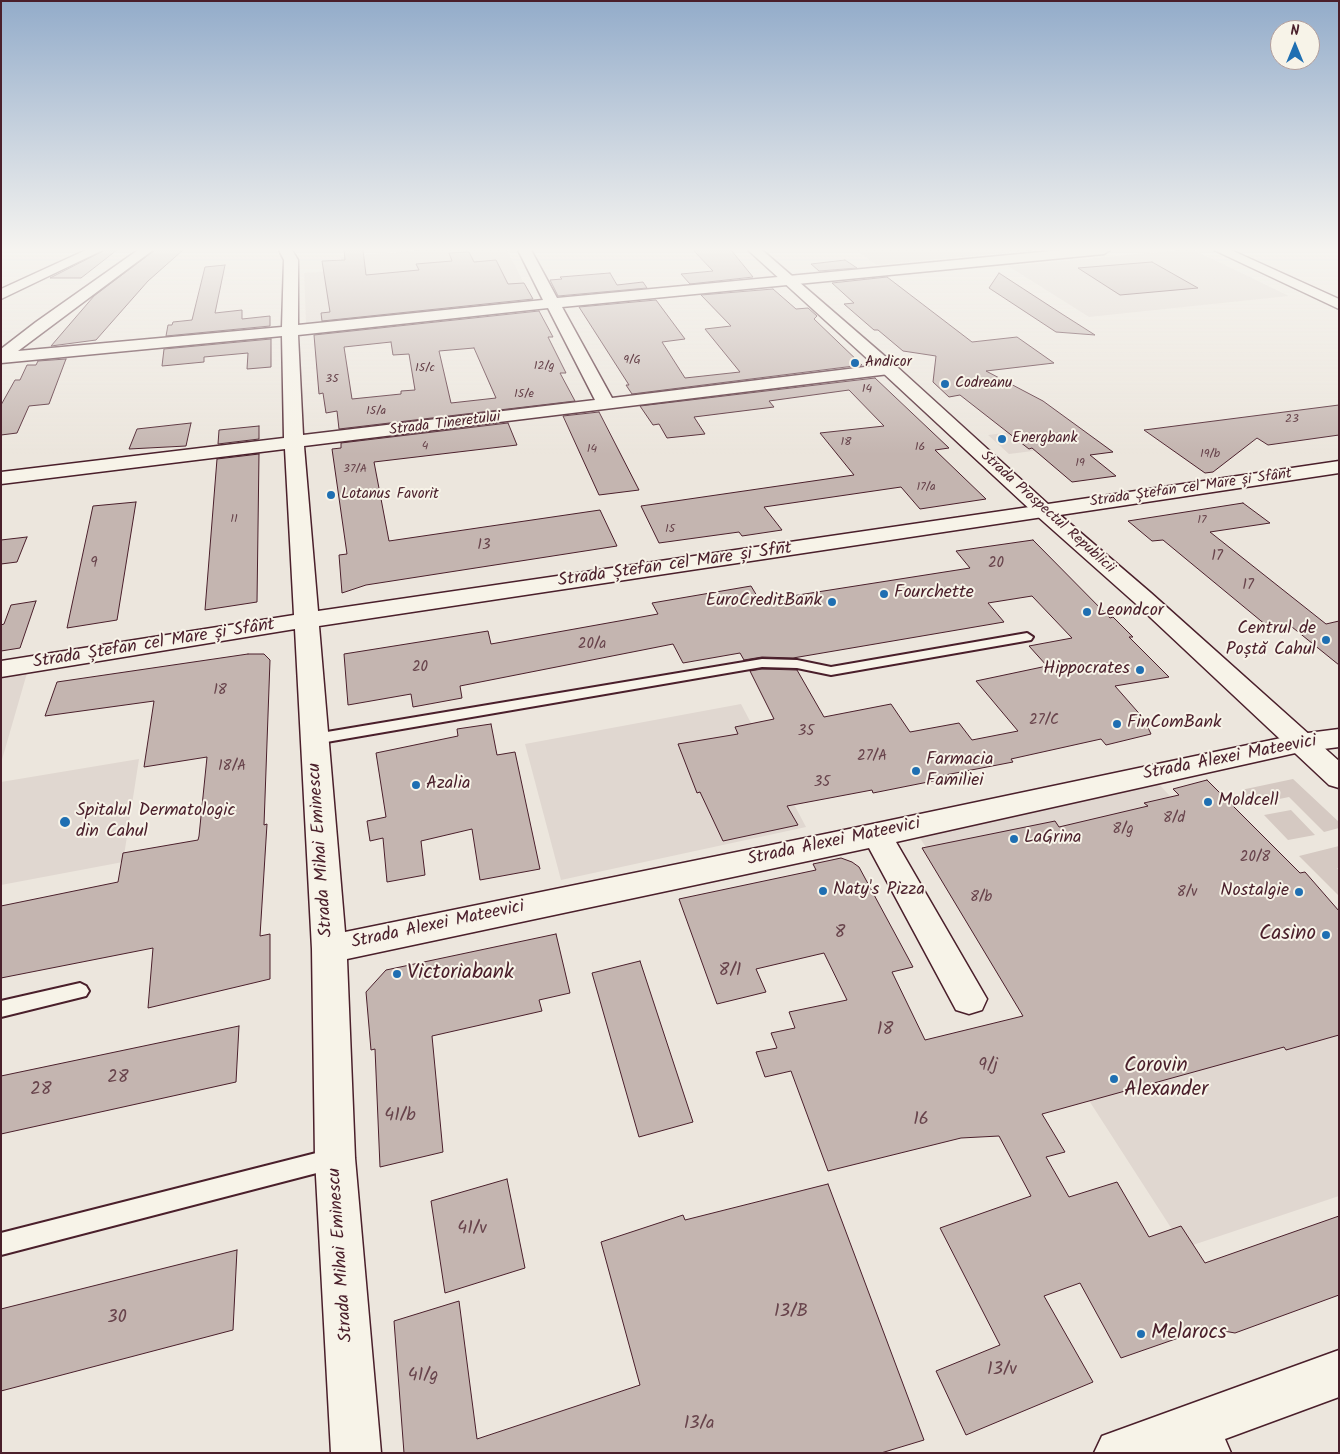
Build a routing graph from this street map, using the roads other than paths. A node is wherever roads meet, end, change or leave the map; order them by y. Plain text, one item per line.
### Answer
1 (51, 318) edge
2 (290, 318) edge
3 (418, 318) edge
4 (561, 318) edge
5 (830, 318) edge
6 (290, 332) junction
7 (1, 357) edge
8 (890, 370) junction
9 (607, 405) junction
10 (294, 443) junction
11 (1339, 467) edge
12 (1, 478) edge
13 (1043, 512) junction
14 (307, 620) junction
15 (1027, 637) dead end
16 (1, 669) edge
17 (1339, 738) edge
18 (315, 739) junction
19 (1300, 743) junction
20 (1339, 778) edge
21 (877, 834) junction
22 (329, 949) junction
23 (80, 991) dead end
24 (969, 999) dead end
25 (1, 1009) edge
26 (335, 1158) junction
27 (1, 1244) edge
28 (1339, 1373) edge
29 (1198, 1440) edge
30 (356, 1453) edge
31 (1119, 1453) edge

1 - 7 street
2 - 6 street, Strada Mihai Eminescu
3 - 6 street
4 - 9 street
5 - 8 street, Strada Prospectul Republicii
6 - 7 street
6 - 10 street, Strada Mihai Eminescu
8 - 9 street, Strada Tineretului
8 - 13 street, Strada Prospectul Republicii
9 - 10 street, Strada Tineretului
10 - 12 street, Strada Tineretului
10 - 14 street, Strada Mihai Eminescu
11 - 13 street, Strada Ștefan cel Mare și Sfânt
13 - 14 street, Strada Ștefan cel Mare și Sfnt
13 - 19 street, Strada Prospectul Republicii
14 - 16 street, Strada Ștefan cel Mare și Sfânt
14 - 18 street, Strada Mihai Eminescu
15 - 18 lane
17 - 19 street, Strada Alexei Mateevici
18 - 22 street, Strada Mihai Eminescu
19 - 20 street, Strada Prospectul Republicii
19 - 21 street, Strada Alexei Mateevici
21 - 22 street, Strada Alexei Mateevici
21 - 24 street
22 - 26 street, Strada Mihai Eminescu
23 - 25 lane
26 - 27 lane
26 - 30 street, Strada Mihai Eminescu
28 - 29 street
29 - 31 street

